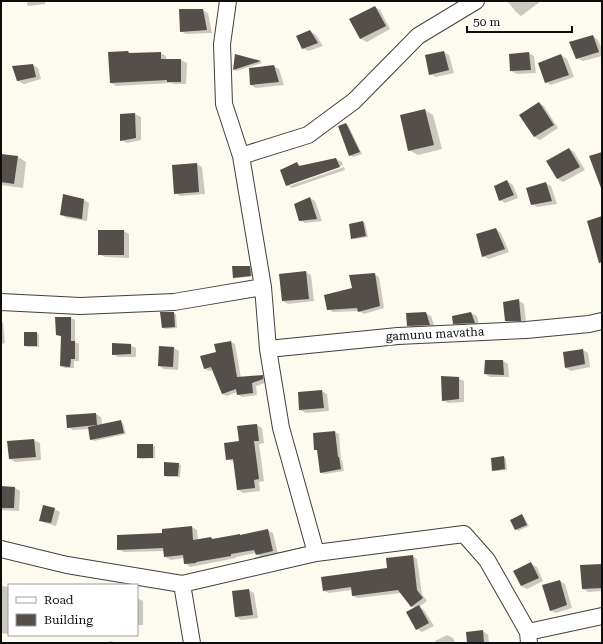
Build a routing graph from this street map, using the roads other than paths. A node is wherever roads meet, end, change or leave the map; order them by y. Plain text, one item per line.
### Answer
1 (228, 1) edge
2 (476, 1) edge
3 (241, 156) junction
4 (262, 287) junction
5 (1, 302) edge
6 (602, 321) edge
7 (268, 349) junction
8 (1, 550) edge
9 (316, 553) junction
10 (182, 584) junction
11 (602, 616) edge
12 (529, 638) edge
13 (192, 643) edge

1 - 3 street
2 - 3 street
3 - 4 street
4 - 5 street
4 - 7 street
6 - 7 street, gamunu mavatha
7 - 9 street
8 - 10 street
9 - 10 street
9 - 12 street
10 - 13 street
11 - 12 street

